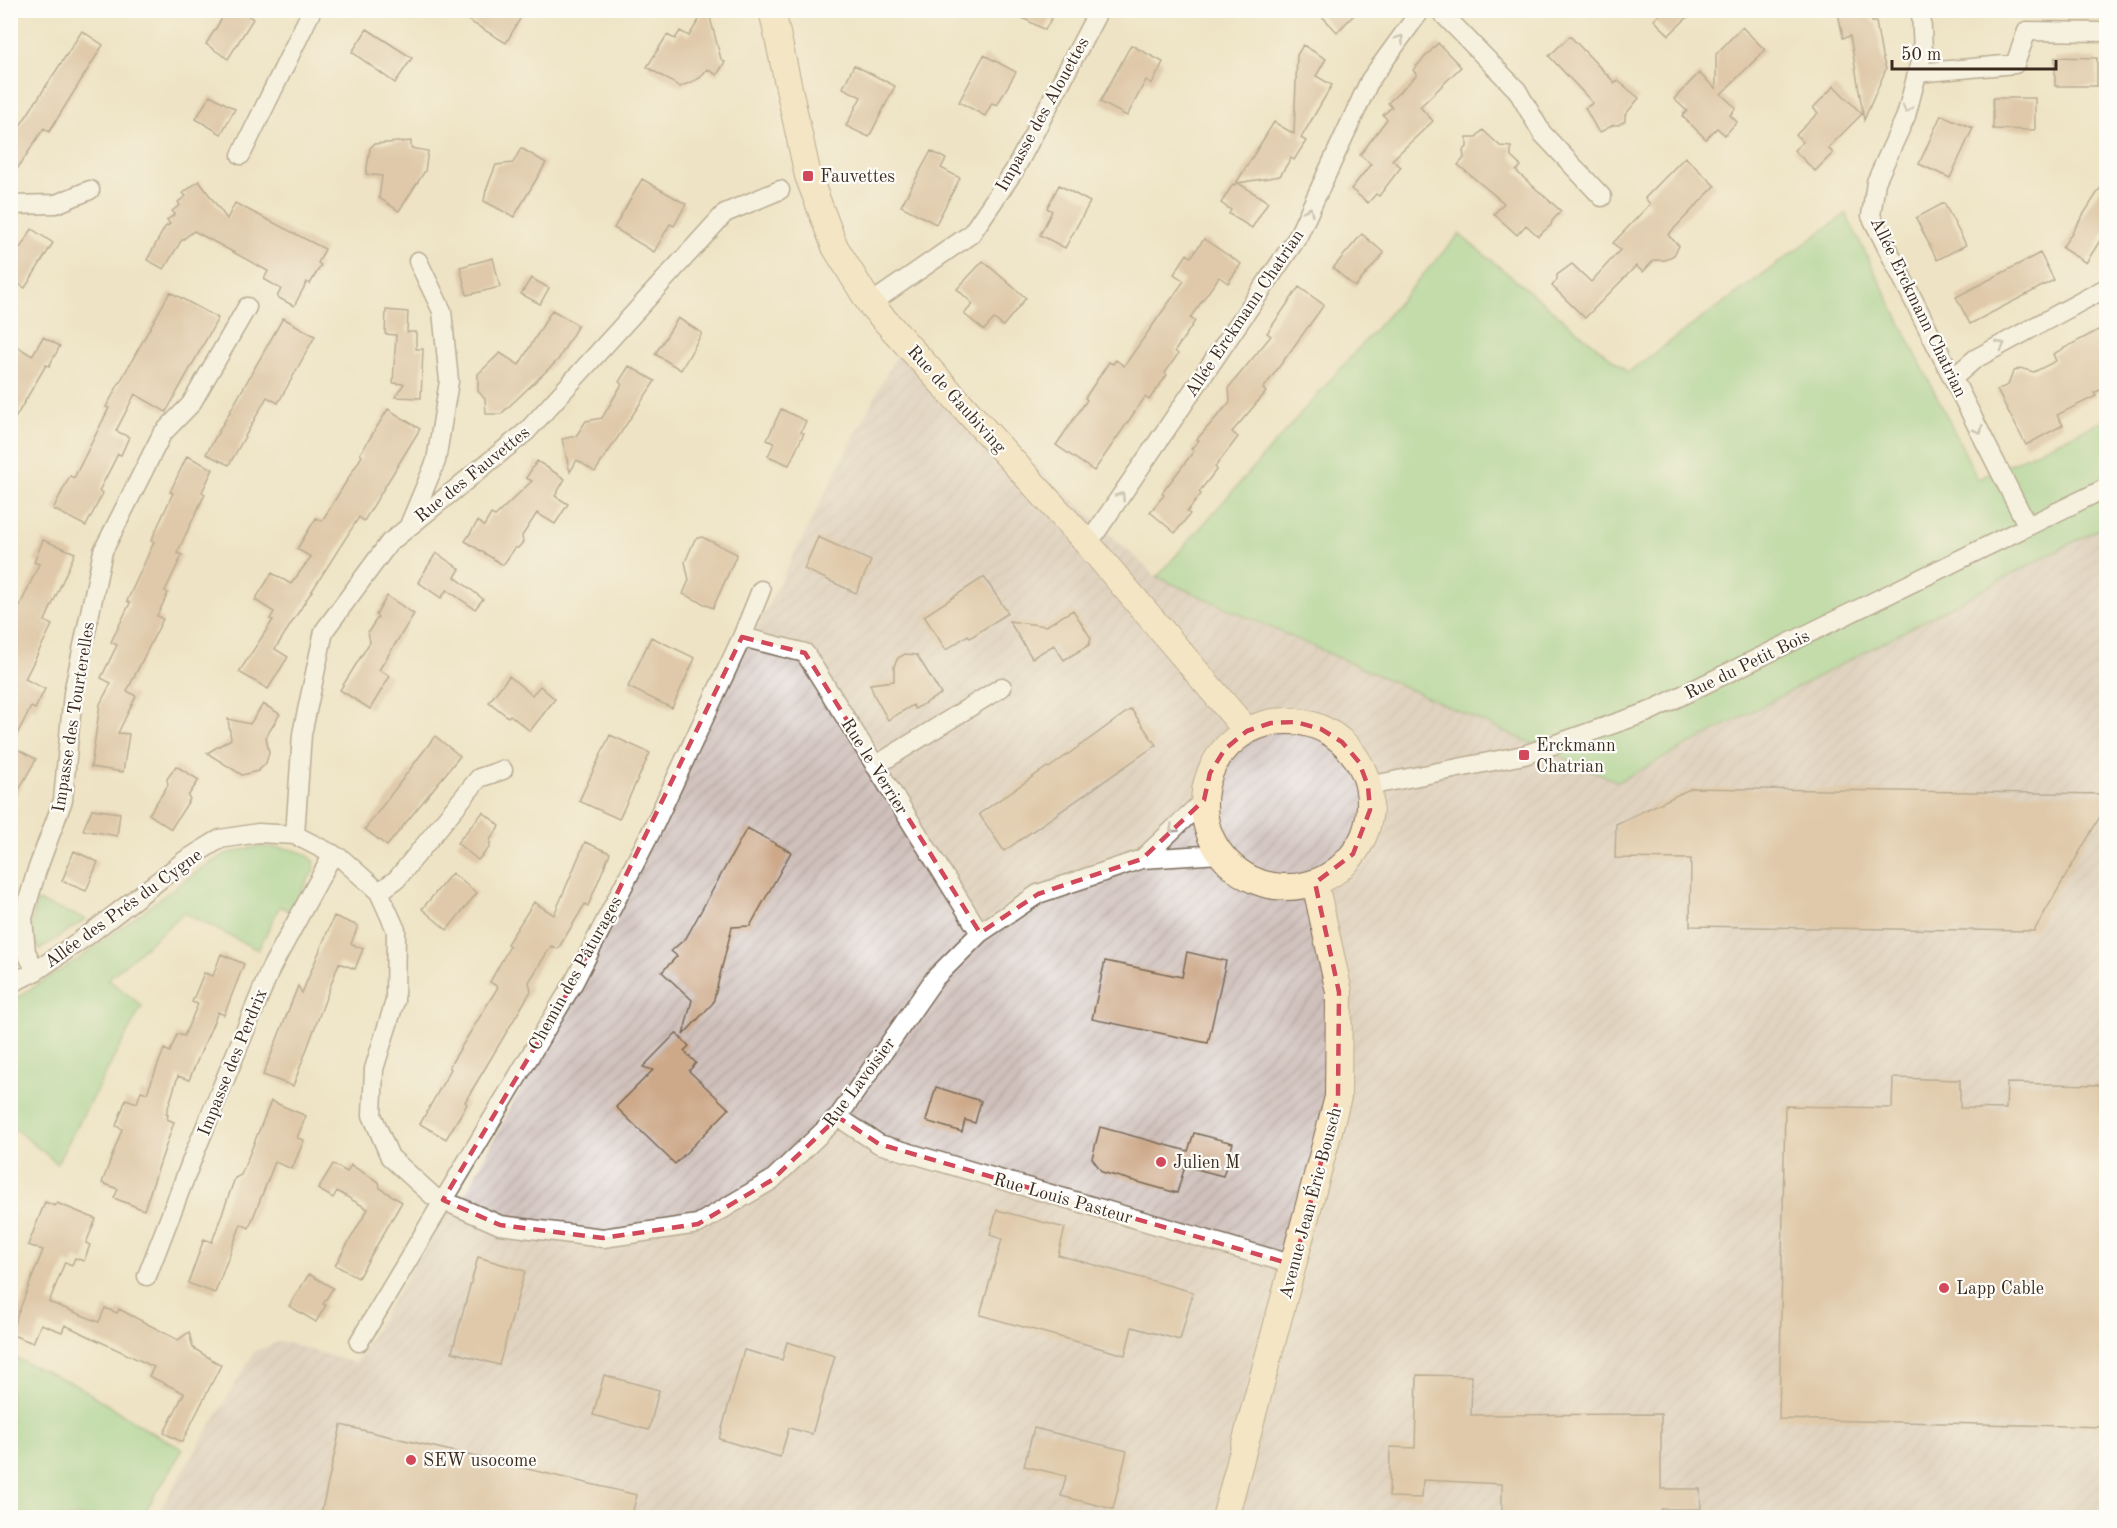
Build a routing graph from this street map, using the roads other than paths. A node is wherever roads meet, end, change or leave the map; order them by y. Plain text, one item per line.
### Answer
1 (312, 10) edge
2 (772, 10) edge
3 (1099, 10) edge
4 (1421, 10) edge
5 (1439, 10) edge
6 (1921, 10) edge
7 (2106, 32) edge
8 (1917, 73) junction
9 (241, 155) dead end
10 (90, 190) dead end
11 (780, 190) dead end
12 (1602, 197) dead end
13 (10, 205) edge
14 (418, 261) dead end
15 (2106, 288) edge
16 (870, 304) junction
17 (247, 307) dead end
18 (1953, 378) junction
19 (2106, 488) edge
20 (410, 525) junction
21 (2027, 525) junction
22 (1088, 544) junction
23 (761, 590) dead end
24 (742, 637) junction
25 (1002, 687) dead end
26 (1247, 731) junction
27 (875, 766) junction
28 (502, 770) dead end
29 (1368, 786) junction
30 (1204, 800) junction
31 (295, 835) junction
32 (333, 854) junction
33 (1220, 854) junction
34 (1142, 859) junction
35 (1315, 883) junction
36 (379, 892) junction
37 (980, 933) junction
38 (36, 971) junction
39 (10, 984) edge
40 (838, 1118) junction
41 (442, 1200) junction
42 (1294, 1265) junction
43 (147, 1276) dead end
44 (359, 1342) dead end
45 (1226, 1518) edge

1 - 9 street
2 - 16 main road, Rue de Gaubiving
3 - 16 street, Impasse des Alouettes
22 -> 4 street, Allée Erckmann Chatrian
5 - 12 street
6 - 8 street, Allée Erckmann Chatrian
7 - 8 street
8 -> 18 street, Allée Erckmann Chatrian
10 - 13 street
11 - 20 street, Rue des Fauvettes
14 - 20 street
18 -> 15 street
16 - 22 main road, Rue de Gaubiving
17 - 38 street, Impasse des Tourterelles
18 -> 21 street, Allée Erckmann Chatrian
19 - 21 street, Rue du Petit Bois
20 - 31 street, Rue des Fauvettes
21 - 29 street, Rue du Petit Bois
22 - 26 main road, Rue de Gaubiving
23 - 24 street, Chemin des Pâturages
24 - 27 street, Rue le Verrier
24 - 41 street, Chemin des Pâturages
25 - 27 street
26 - 29 main road
26 - 30 main road
27 - 37 street, Rue le Verrier
28 - 36 street
29 - 35 main road
30 - 33 main road
30 -> 34 street, Rue Lavoisier
31 - 32 street, Allée des Prés du Cygne
31 - 38 street, Allée des Prés du Cygne
32 - 36 street, Allée des Prés du Cygne
32 - 43 street, Impasse des Perdrix
33 - 34 street, Rue Lavoisier
33 - 35 main road
34 - 37 street, Rue Lavoisier
35 - 42 main road, Avenue Jean Éric Bousch
36 - 41 street, Allée des Prés du Cygne
37 - 40 street, Rue Lavoisier
38 - 39 street, Allée des Prés du Cygne
40 - 41 street, Rue Lavoisier
40 - 42 street, Rue Louis Pasteur
41 - 44 street, Chemin des Pâturages
42 - 45 main road, Avenue Jean Éric Bousch

